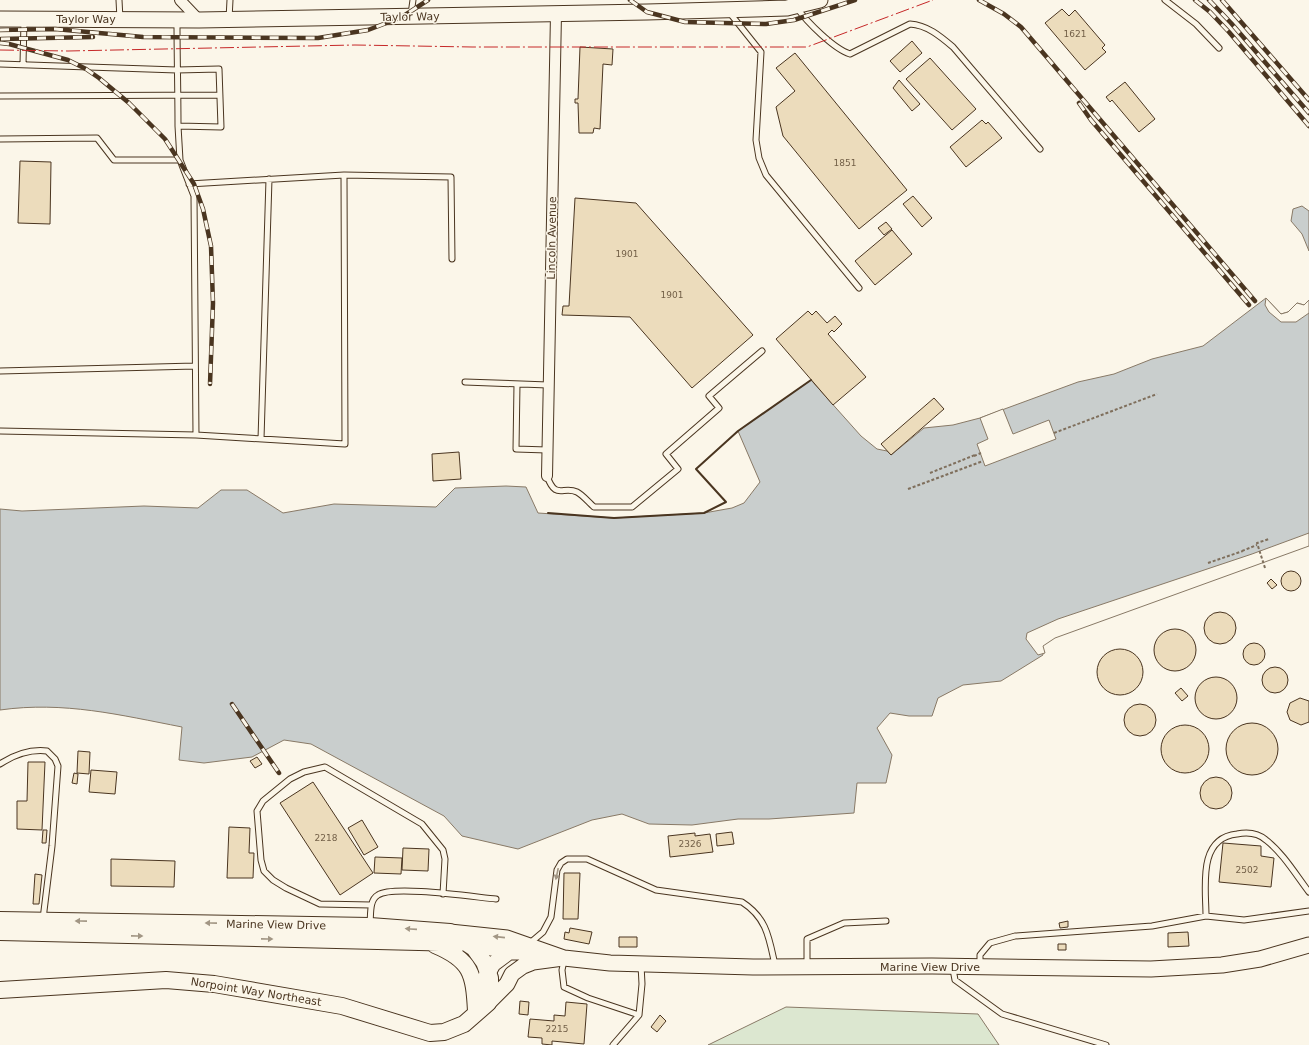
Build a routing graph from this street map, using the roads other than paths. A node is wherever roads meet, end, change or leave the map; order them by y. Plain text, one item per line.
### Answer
1 (119, 0) edge
2 (180, 0) edge
3 (230, 0) edge
4 (413, 0) edge
5 (820, 0) edge
6 (1165, 0) edge
7 (796, 3) edge
8 (556, 7) edge
9 (727, 10) junction
10 (411, 17) junction
11 (0, 19) edge
12 (24, 19) junction
13 (120, 20) junction
14 (177, 20) junction
15 (199, 20) junction
16 (229, 20) junction
17 (1219, 48) dead end
18 (0, 64) edge
19 (23, 64) junction
20 (177, 70) junction
21 (220, 95) junction
22 (0, 96) edge
23 (178, 96) junction
24 (178, 126) junction
25 (0, 139) edge
26 (1040, 149) dead end
27 (180, 160) junction
28 (344, 175) junction
29 (269, 179) junction
30 (189, 184) junction
31 (452, 259) dead end
32 (859, 288) dead end
33 (762, 351) dead end
34 (195, 366) junction
35 (0, 371) edge
36 (465, 382) dead end
37 (517, 384) junction
38 (548, 385) junction
39 (0, 431) edge
40 (196, 435) junction
41 (261, 439) junction
42 (547, 450) junction
43 (546, 476) joint
44 (0, 764) edge
45 (1309, 892) edge
46 (443, 894) junction
47 (496, 899) dead end
48 (371, 905) junction
49 (1309, 911) edge
50 (1206, 916) junction
51 (0, 920) edge
52 (43, 920) junction
53 (886, 922) dead end
54 (370, 926) junction
55 (0, 932) edge
56 (450, 932) junction
57 (430, 942) junction
58 (468, 943) junction
59 (528, 944) junction
60 (1309, 945) edge
61 (550, 951) junction
62 (509, 952) junction
63 (564, 958) junction
64 (641, 964) junction
65 (776, 966) junction
66 (807, 966) junction
67 (980, 967) junction
68 (953, 968) junction
69 (488, 970) junction
70 (0, 990) edge
71 (480, 1003) junction
72 (639, 1015) junction
73 (613, 1045) edge
74 (1106, 1045) edge

1 - 13 lane
2 - 15 street
3 - 16 lane
4 - 10 lane
5 - 7 main road, Taylor Way
6 - 17 lane
7 - 9 main road, Taylor Way
7 - 26 lane
8 - 9 main road, Taylor Way
8 - 10 main road, Taylor Way
8 - 38 street, Lincoln Avenue
9 - 32 lane
10 - 16 main road, Taylor Way
11 - 12 main road, Taylor Way
12 - 13 main road, Taylor Way
12 - 19 lane
13 - 14 main road, Taylor Way
14 - 15 main road, Taylor Way
14 - 20 lane
15 - 16 main road, Taylor Way
18 - 19 lane
19 - 20 lane
20 - 21 lane
20 - 23 lane
21 - 23 lane
21 - 24 lane
22 - 23 lane
23 - 24 lane
24 - 27 lane
25 - 27 lane
27 - 30 lane
28 - 29 lane
28 - 31 lane
28 - 41 lane
29 - 30 lane
29 - 41 lane
30 - 34 lane
33 - 43 lane
34 - 35 lane
34 - 40 lane
36 - 37 lane
37 - 38 lane
37 - 42 lane
38 - 42 street, Lincoln Avenue
39 - 40 lane
40 - 41 lane
42 - 43 street, Lincoln Avenue
44 - 52 lane
45 - 50 lane
46 - 47 lane
46 - 48 lane
46 - 48 lane
48 - 54 lane
49 - 50 lane
50 - 67 lane
51 - 52 main road, Marine View Drive
54 -> 52 main road, Marine View Drive
53 - 66 lane
56 -> 54 main road, Marine View Drive
55 -> 57 main road, Marine View Drive
56 - 58 main road
59 -> 56 main road, Marine View Drive
57 - 58 main road, Marine View Drive
57 - 71 main road
58 - 62 main road, Marine View Drive
58 - 69 main road
59 - 61 main road, Marine View Drive
65 -> 59 lane
60 - 67 main road, Marine View Drive
61 - 62 main road, Marine View Drive
61 - 63 main road, Marine View Drive
62 - 69 main road
63 - 64 main road, Marine View Drive
63 - 71 main road
63 - 72 lane
64 - 65 main road, Marine View Drive
64 - 72 lane
65 - 66 main road, Marine View Drive
66 - 68 main road, Marine View Drive
67 - 68 main road, Marine View Drive
68 - 74 lane
69 - 71 main road
70 - 71 main road, Norpoint Way Northeast
72 - 73 lane

